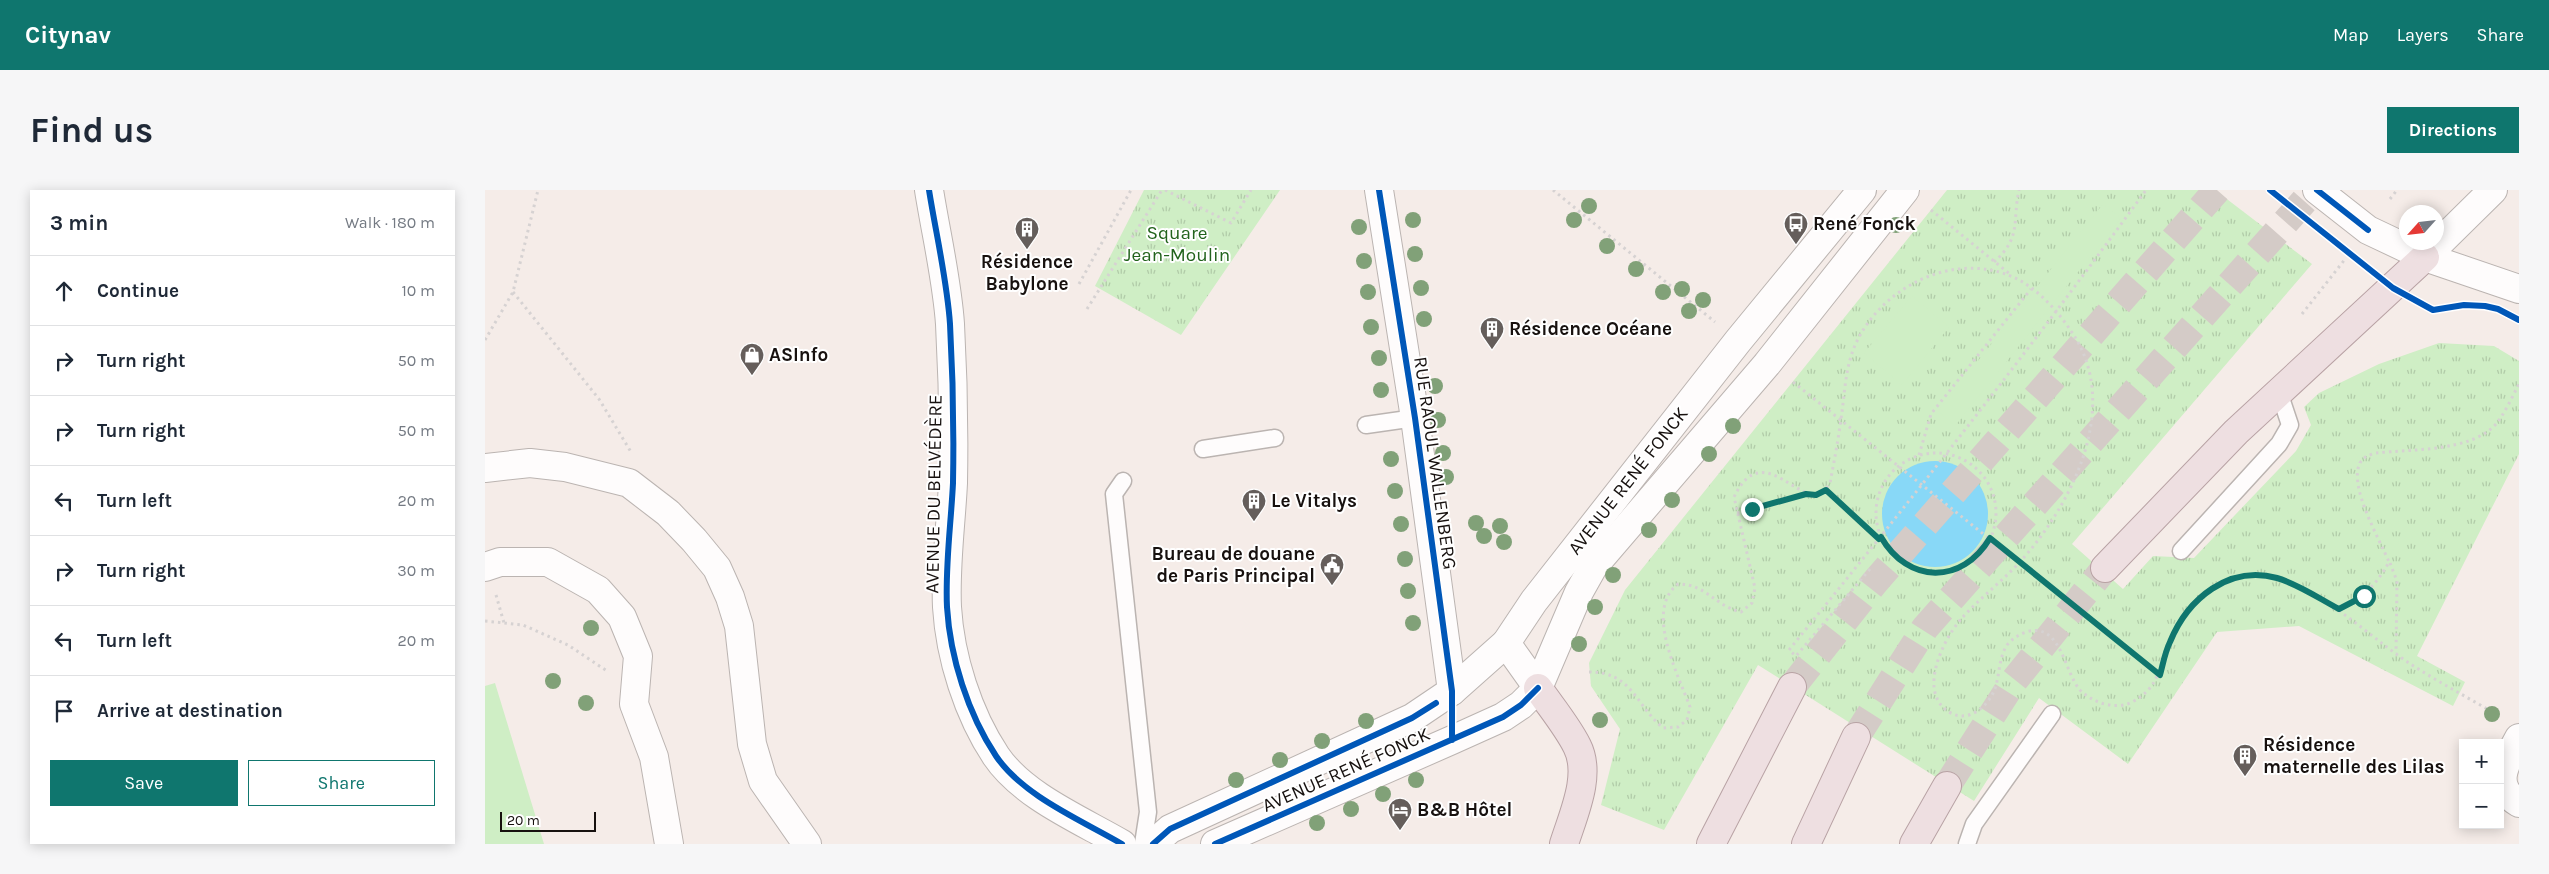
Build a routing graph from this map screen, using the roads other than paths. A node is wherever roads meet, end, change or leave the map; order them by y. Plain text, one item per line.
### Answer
1 (929, 190) edge
2 (1379, 190) edge
3 (1862, 190) edge
4 (1905, 190) edge
5 (2317, 190) edge
6 (2493, 190) edge
7 (2425, 257) junction
8 (2519, 290) edge
9 (2279, 392) junction
10 (1415, 418) junction
11 (1366, 426) dead end
12 (1275, 438) dead end
13 (1203, 449) dead end
14 (485, 468) edge
15 (1123, 481) dead end
16 (2181, 551) dead end
17 (2105, 568) tunnel mouth
18 (490, 579) edge
19 (1506, 643) junction
20 (1792, 687) tunnel mouth
21 (1538, 688) junction
22 (1452, 691) junction
23 (2052, 714) dead end
24 (2511, 728) edge
25 (1856, 737) tunnel mouth
26 (1947, 786) tunnel mouth
27 (2519, 803) edge
28 (669, 844) edge
29 (807, 844) edge
30 (1122, 844) edge
31 (1143, 844) edge
32 (1153, 844) edge
33 (1215, 844) edge
34 (1564, 844) edge
35 (1711, 844) edge
36 (1806, 844) edge
37 (1914, 844) edge
38 (1967, 844) edge

1 - 30 street, AVENUE DU BELVÉDÈRE
2 - 10 street, RUE RAOUL WALLENBERG
3 - 19 street, AVENUE RENÉ FONCK
4 - 21 street, AVENUE RENÉ FONCK
5 - 7 street
6 - 7 street
7 - 8 street
7 - 9 highway
9 - 16 lane
9 - 17 highway
10 - 11 lane
10 - 22 street, RUE RAOUL WALLENBERG
12 - 13 lane
14 - 29 street
15 - 31 lane
18 - 28 street
19 - 21 street
19 - 22 street, AVENUE RENÉ FONCK
20 - 35 highway
21 - 33 street, AVENUE RENÉ FONCK
21 - 34 highway
22 - 32 street, AVENUE RENÉ FONCK
23 - 38 lane
24 - 27 street
25 - 36 highway
26 - 37 highway

